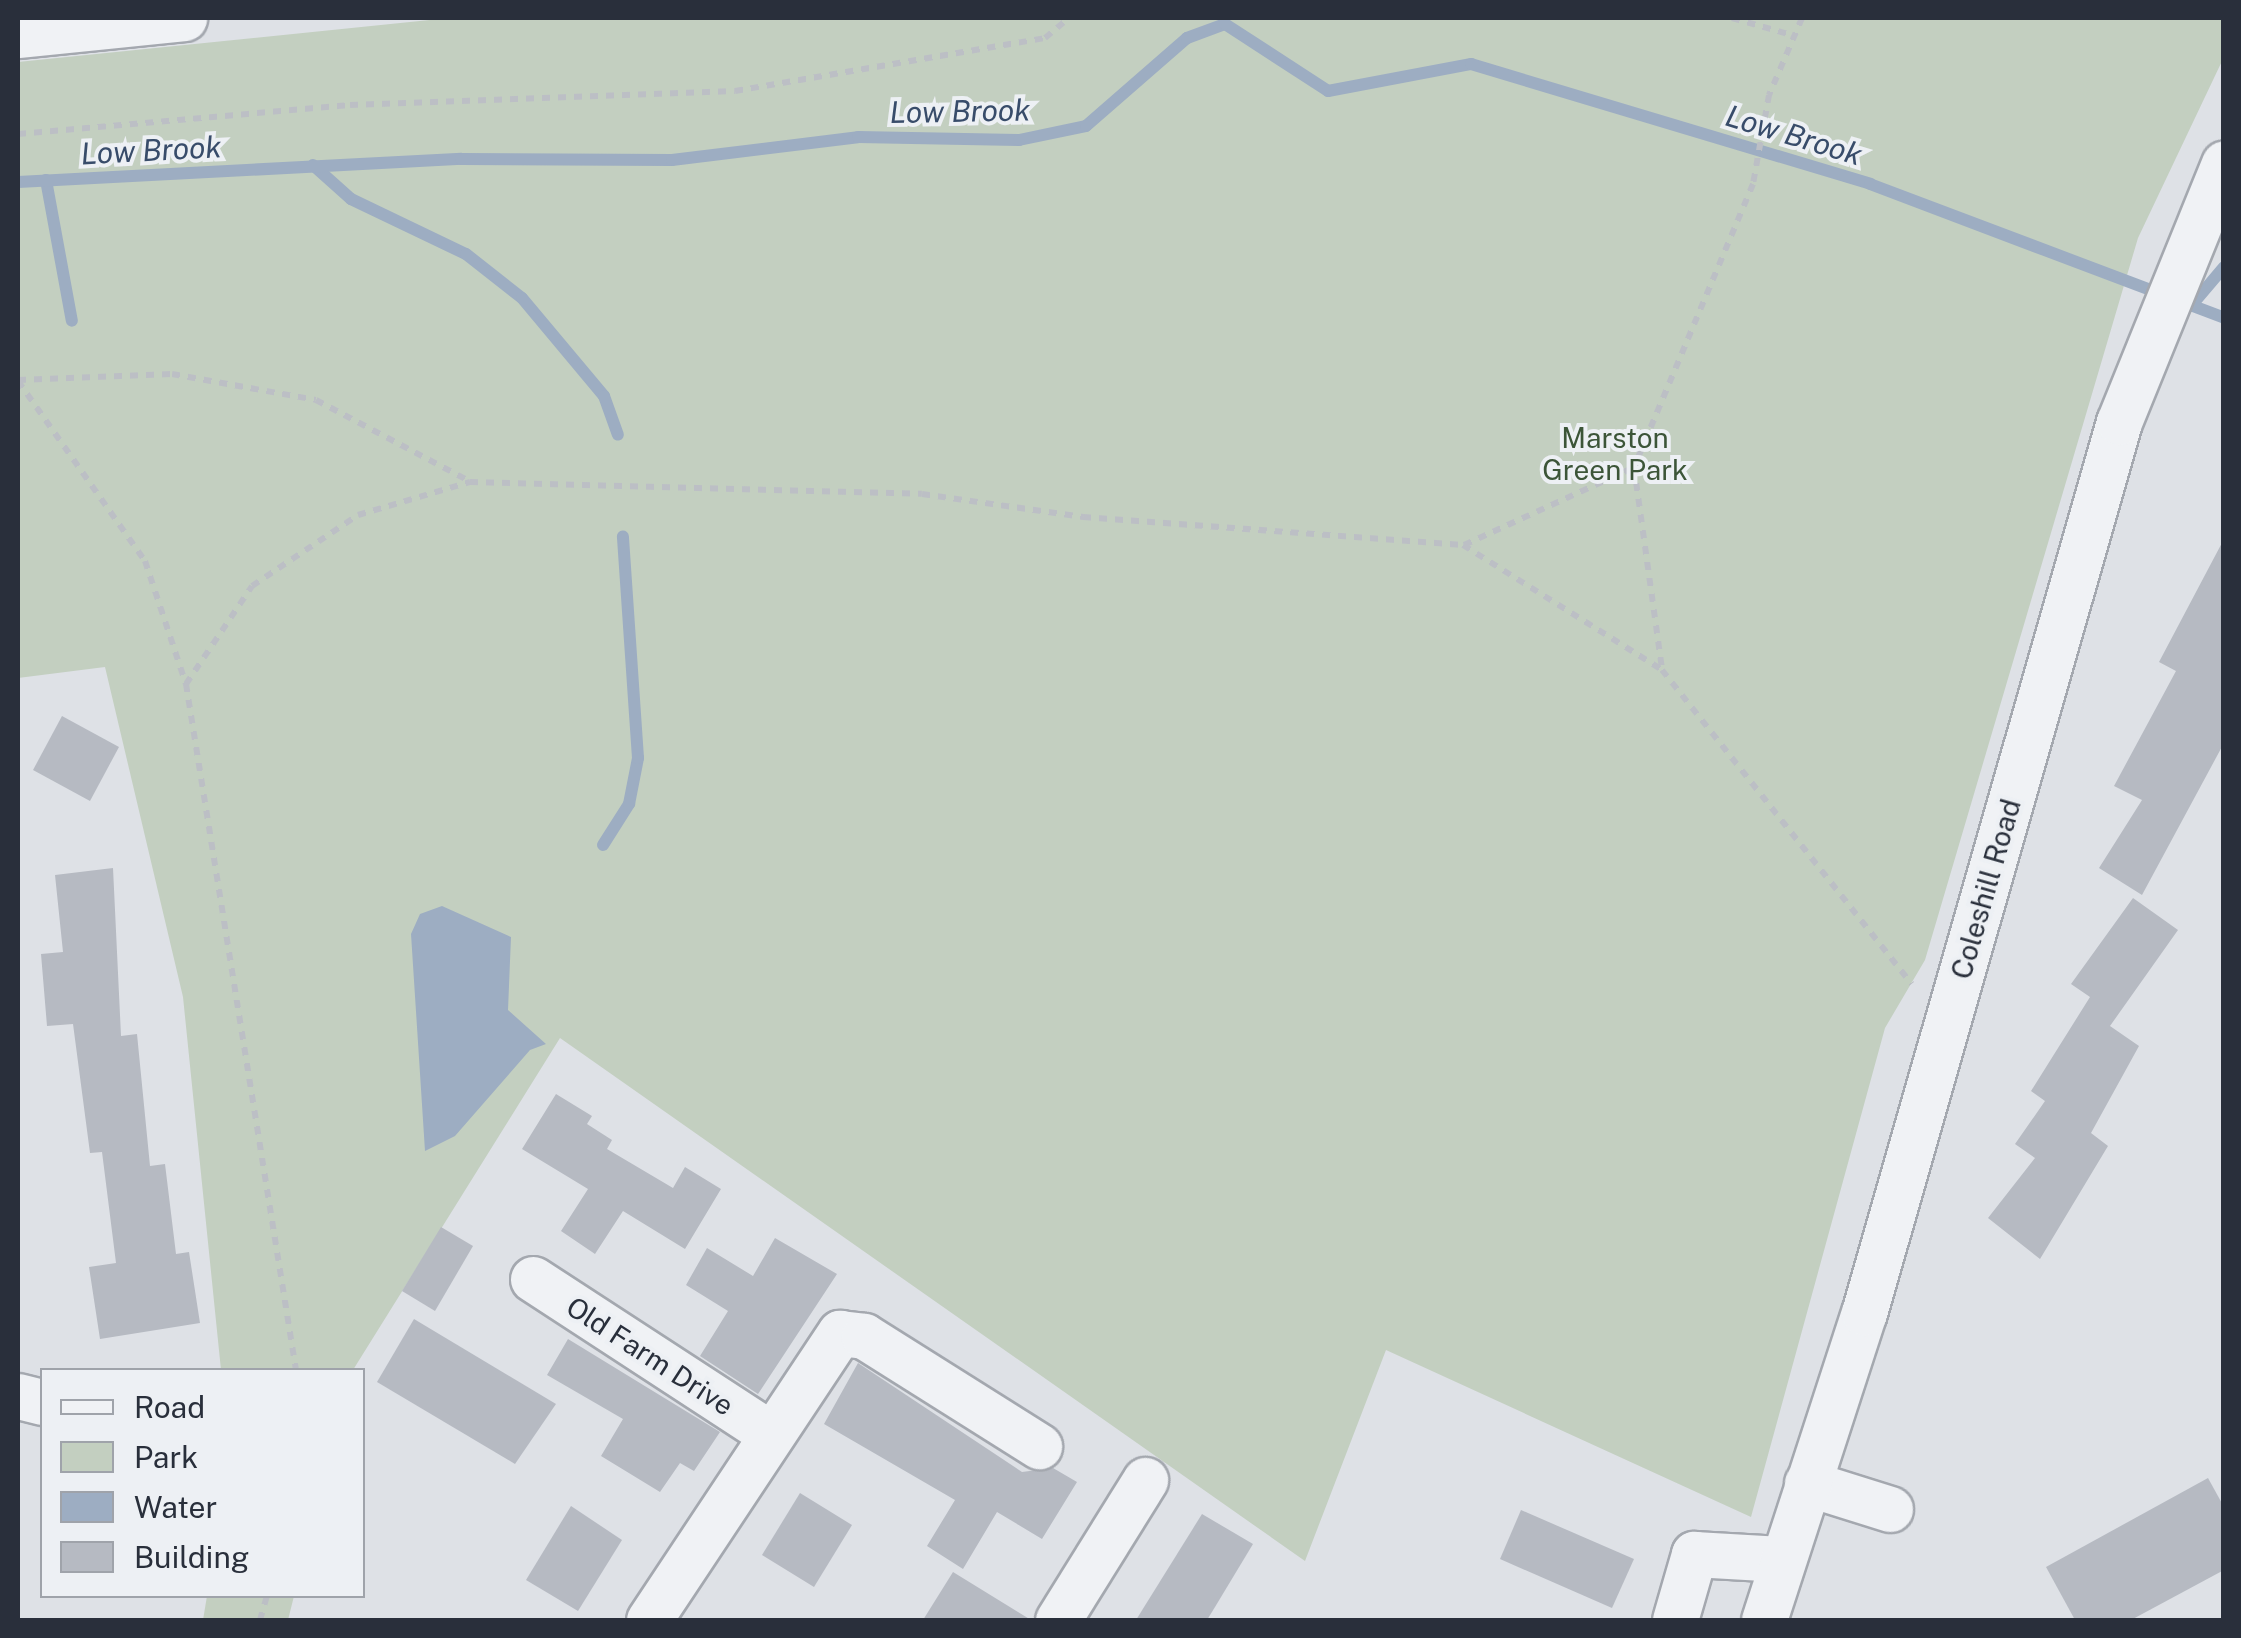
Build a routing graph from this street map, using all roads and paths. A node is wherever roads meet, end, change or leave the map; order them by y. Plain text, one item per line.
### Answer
1 (184, 18) edge
2 (1070, 18) edge
3 (1732, 18) edge
4 (1802, 18) edge
5 (18, 35) edge
6 (1794, 36) junction
7 (18, 134) edge
8 (2224, 164) edge
9 (18, 380) edge
10 (1634, 467) junction
11 (470, 482) junction
12 (1463, 545) junction
13 (1662, 670) junction
14 (186, 684) junction
15 (1946, 1027) junction
16 (533, 1280) dead end
17 (296, 1368) edge
18 (768, 1432) junction
19 (1039, 1446) dead end
20 (1145, 1480) dead end
21 (1807, 1482) junction
22 (1890, 1509) dead end
23 (1781, 1558) junction
24 (649, 1620) edge
25 (1058, 1620) edge
26 (1675, 1620) edge
27 (1764, 1620) edge

1 - 5 street
2 - 7 path
3 - 6 path
4 - 6 path
6 - 10 path
8 - 15 street, Coleshill Road
9 - 11 path
9 - 14 path
10 - 12 path
10 - 13 path
11 - 12 path
11 - 14 path
12 - 13 path
13 - 15 path
14 - 17 path
15 - 21 street, Coleshill Road
16 - 18 street, Old Farm Drive
18 - 19 street
18 - 24 street
20 - 25 street
21 - 22 street
21 - 23 street, Coleshill Road
23 - 26 street
23 - 27 street, Coleshill Road

